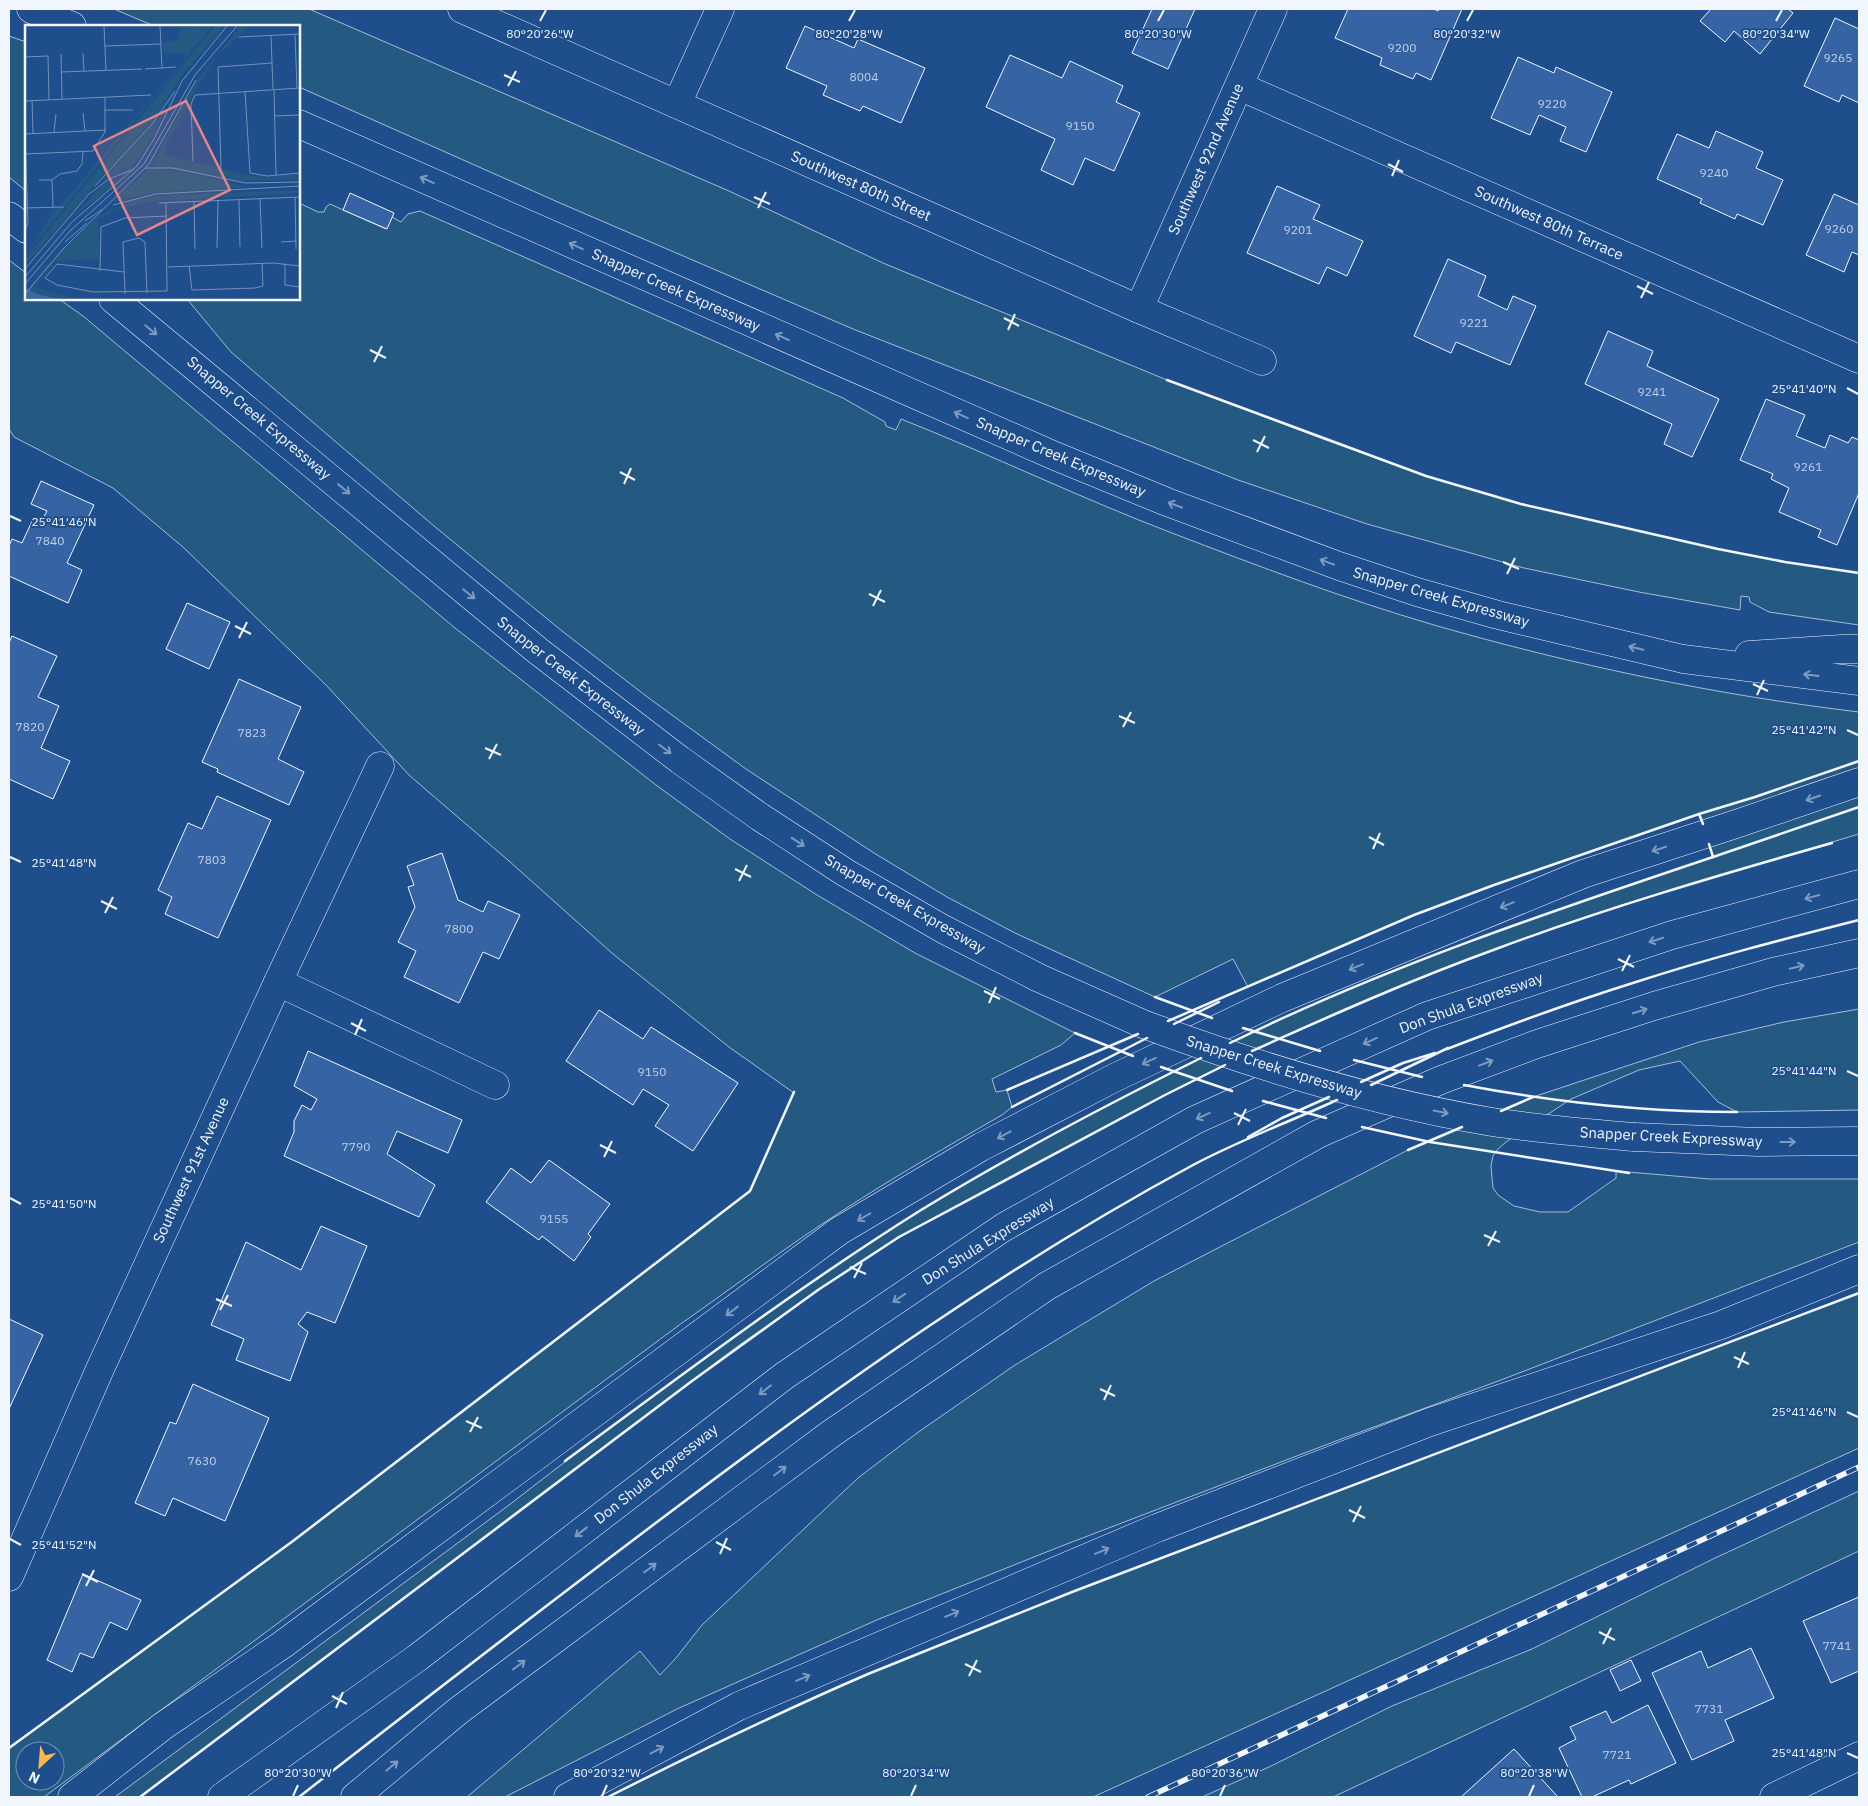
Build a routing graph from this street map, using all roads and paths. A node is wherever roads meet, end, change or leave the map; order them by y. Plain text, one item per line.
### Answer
1 (31, 9) edge
2 (462, 9) edge
3 (720, 9) edge
4 (1273, 9) edge
5 (70, 25) edge
6 (1239, 86) junction
7 (677, 104) junction
8 (300, 124) edge
9 (9, 216) edge
10 (25, 228) edge
11 (114, 300) edge
12 (1139, 309) junction
13 (1859, 359) edge
14 (1262, 361) dead end
15 (1859, 649) edge
16 (1683, 659) junction
17 (1859, 681) edge
18 (380, 766) dead end
19 (1859, 782) edge
20 (1859, 884) edge
21 (1859, 953) edge
22 (278, 982) junction
23 (495, 1085) dead end
24 (1859, 1141) edge
25 (1859, 1269) edge
26 (9, 1578) edge
27 (1859, 1756) edge
28 (72, 1797) edge
29 (222, 1797) edge
30 (354, 1797) edge
31 (568, 1797) edge
32 (1774, 1797) edge

1 - 5 main road
2 - 7 main road, Southwest 80th Street
3 - 7 main road
4 - 6 main road, Southwest 92nd Avenue
6 - 12 main road, Southwest 92nd Avenue
6 - 13 main road, Southwest 80th Terrace
7 - 12 main road, Southwest 80th Street
16 -> 8 main road, Snapper Creek Expressway
9 - 10 main road
11 -> 24 main road, Snapper Creek Expressway, bridge
12 - 14 main road, Southwest 80th Street
15 - 16 main road
17 -> 16 main road, Snapper Creek Expressway
18 - 22 main road, Southwest 91st Avenue
19 -> 28 main road
20 -> 29 main road, Don Shula Expressway
30 -> 21 main road
22 - 23 main road
22 - 26 main road, Southwest 91st Avenue
31 -> 25 main road
27 - 32 main road

